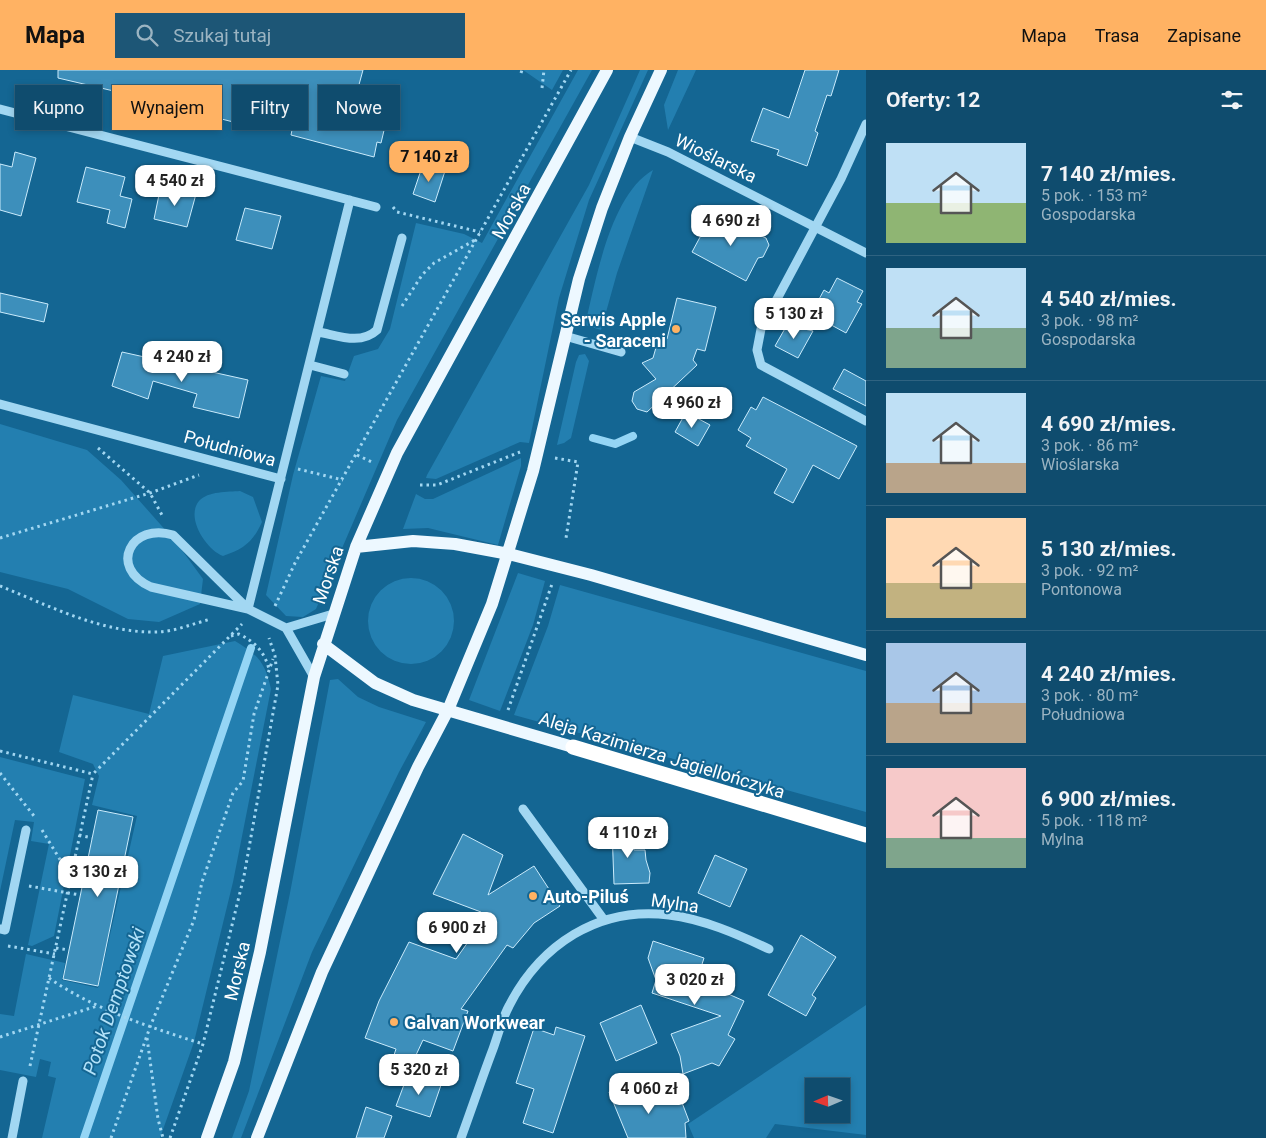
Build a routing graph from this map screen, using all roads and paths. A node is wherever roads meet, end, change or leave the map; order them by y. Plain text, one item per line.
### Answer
1 (544, 70) edge
2 (571, 70) edge
3 (607, 70) edge
4 (660, 70) edge
5 (542, 88) dead end
6 (0, 109) edge
7 (866, 124) edge
8 (630, 137) junction
9 (350, 200) junction
10 (390, 203) dead end
11 (376, 207) dead end
12 (815, 226) junction
13 (480, 232) junction
14 (402, 238) dead end
15 (476, 239) junction
16 (866, 253) edge
17 (380, 322) junction
18 (319, 332) junction
19 (565, 336) junction
20 (621, 352) dead end
21 (310, 365) junction
22 (344, 374) dead end
23 (0, 404) edge
24 (866, 421) edge
25 (98, 447) dead end
26 (526, 452) dead end
27 (357, 455) junction
28 (553, 457) dead end
29 (229, 464) junction
30 (377, 464) dead end
31 (281, 479) junction
32 (420, 485) dead end
33 (150, 492) junction
34 (173, 535) junction
35 (0, 538) edge
36 (566, 538) dead end
37 (356, 547) junction
38 (508, 554) junction
39 (552, 584) dead end
40 (0, 586) edge
41 (248, 609) junction
42 (273, 609) dead end
43 (334, 614) junction
44 (213, 618) dead end
45 (286, 628) junction
46 (266, 631) dead end
47 (323, 644) junction
48 (866, 655) edge
49 (274, 656) junction
50 (269, 670) junction
51 (314, 677) junction
52 (448, 710) junction
53 (507, 714) dead end
54 (573, 747) joint
55 (0, 751) edge
56 (93, 774) junction
57 (524, 809) dead end
58 (26, 830) dead end
59 (80, 835) junction
60 (866, 835) edge
61 (92, 838) dead end
62 (15, 883) junction
63 (67, 893) junction
64 (80, 895) dead end
65 (604, 920) junction
66 (0, 929) edge
67 (0, 944) edge
68 (56, 948) junction
69 (769, 949) dead end
70 (69, 950) dead end
71 (55, 954) junction
72 (49, 978) junction
73 (97, 1006) junction
74 (39, 1026) junction
75 (150, 1027) junction
76 (0, 1037) edge
77 (146, 1037) junction
78 (203, 1044) junction
79 (23, 1081) joint
80 (12, 1138) edge
81 (111, 1138) edge
82 (163, 1138) edge
83 (170, 1138) edge
84 (207, 1138) edge
85 (257, 1138) edge
86 (461, 1138) edge

1 - 5 path
2 - 13 path
3 - 37 main road, Morska
4 - 8 main road
6 - 9 street
7 - 12 street
8 - 12 street, Wioślarska
8 - 19 main road
9 - 11 street
9 - 18 street
10 - 13 path
12 - 16 street, Wioślarska
12 - 24 street
13 - 15 path
14 - 17 street
15 - 17 path
15 - 27 path
17 - 18 street
18 - 21 street
19 - 20 street
19 - 38 main road
21 - 22 street
21 - 31 street
23 - 29 street, Południowa
25 - 33 path
26 - 32 path
27 - 30 path
27 - 42 path
28 - 36 path
29 - 31 street, Południowa
29 - 33 path
31 - 41 street, Południowa
33 - 34 path
33 - 35 path
34 - 41 street
34 - 41 street
37 - 38 main road
37 - 43 main road, Morska
38 - 48 main road
38 - 52 main road
39 - 53 path
40 - 44 path
41 - 45 street
43 - 45 street
43 - 47 main road, Morska
45 - 51 street
46 - 49 path
47 - 51 main road, Morska
47 - 52 main road, Aleja Kazimierza Jagiellończyka
49 - 50 path
49 - 78 path
50 - 56 path
50 - 75 path
51 - 84 main road, Morska
52 - 54 main road, Aleja Kazimierza Jagiellończyka
52 - 85 main road
54 - 60 highway, Aleja Kazimierza Jagiellończyka
55 - 56 path
56 - 59 path
57 - 65 street
58 - 62 street
59 - 61 path
59 - 63 path
62 - 63 path
62 - 66 street
63 - 64 path
63 - 68 path
65 - 69 street, Mylna
65 - 86 street, Mylna
67 - 71 path
68 - 70 path
68 - 71 path
71 - 72 path
72 - 73 path
72 - 74 path
73 - 74 path
73 - 75 path
74 - 76 path
74 - 79 path
75 - 77 path
75 - 78 path
77 - 81 path
77 - 82 path
78 - 83 path
79 - 80 street

